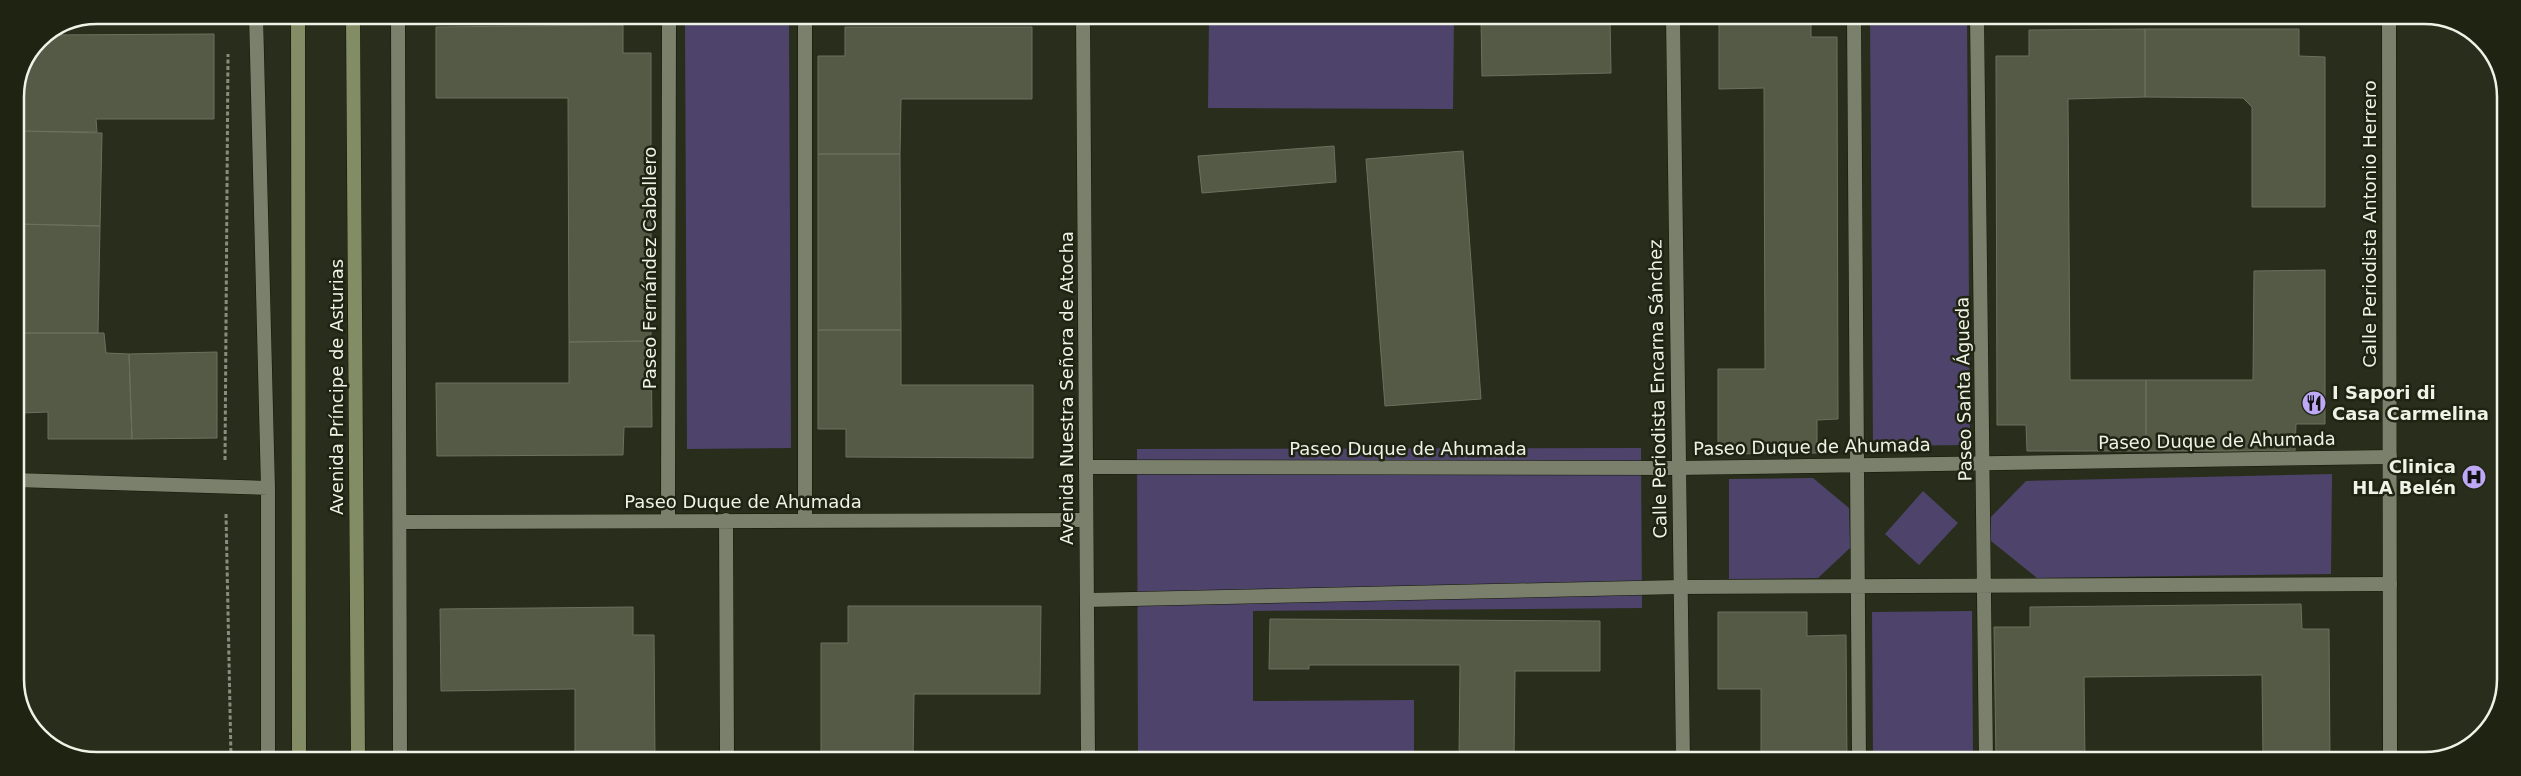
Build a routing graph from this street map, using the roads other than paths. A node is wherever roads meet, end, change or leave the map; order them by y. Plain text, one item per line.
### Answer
1 (256, 24) edge
2 (298, 24) edge
3 (353, 24) edge
4 (398, 24) edge
5 (669, 24) edge
6 (805, 24) edge
7 (1083, 24) edge
8 (1673, 24) edge
9 (1854, 24) edge
10 (1977, 24) edge
11 (2389, 24) edge
12 (2390, 457) junction
13 (1984, 463) junction
14 (1857, 465) junction
15 (1086, 468) junction
16 (1678, 468) junction
17 (24, 480) edge
18 (268, 488) junction
19 (668, 520) junction
20 (726, 520) junction
21 (805, 520) junction
22 (1086, 520) junction
23 (400, 522) junction
24 (2390, 584) junction
25 (1984, 585) junction
26 (1857, 586) junction
27 (1680, 587) junction
28 (1087, 600) junction
29 (268, 752) edge
30 (299, 752) edge
31 (358, 752) edge
32 (400, 752) edge
33 (727, 752) edge
34 (1088, 752) edge
35 (1683, 752) edge
36 (1859, 752) edge
37 (1986, 752) edge
38 (2390, 752) edge

1 - 18 street
2 - 30 main road
3 - 31 main road, Avenida Príncipe de Asturias
4 - 23 street
5 - 19 street, Paseo Fernández Caballero
6 - 21 street
7 - 15 street, Avenida Nuestra Señora de Atocha
8 - 16 street, Calle Periodista Encarna Sánchez
9 - 14 street
10 - 13 street, Paseo Santa Águeda
11 - 12 street, Calle Periodista Antonio Herrero
12 - 13 street, Paseo Duque de Ahumada
12 - 24 street, Calle Periodista Antonio Herrero
13 - 14 street, Paseo Duque de Ahumada
13 - 25 street, Paseo Santa Águeda
14 - 16 street, Paseo Duque de Ahumada
14 - 26 street
15 - 16 street, Paseo Duque de Ahumada
15 - 22 street, Avenida Nuestra Señora de Atocha
16 - 27 street, Calle Periodista Encarna Sánchez
17 - 18 street
18 - 29 street
19 - 20 street, Paseo Duque de Ahumada
19 - 23 street, Paseo Duque de Ahumada
20 - 21 street, Paseo Duque de Ahumada
20 - 33 street
21 - 22 street, Paseo Duque de Ahumada
22 - 28 street, Avenida Nuestra Señora de Atocha
23 - 32 street
24 - 25 street
24 - 38 street, Calle Periodista Antonio Herrero
25 - 26 street
25 - 37 street, Paseo Santa Águeda
26 - 27 street
26 - 36 street
27 - 28 street
27 - 35 street, Calle Periodista Encarna Sánchez
28 - 34 street, Avenida Nuestra Señora de Atocha

